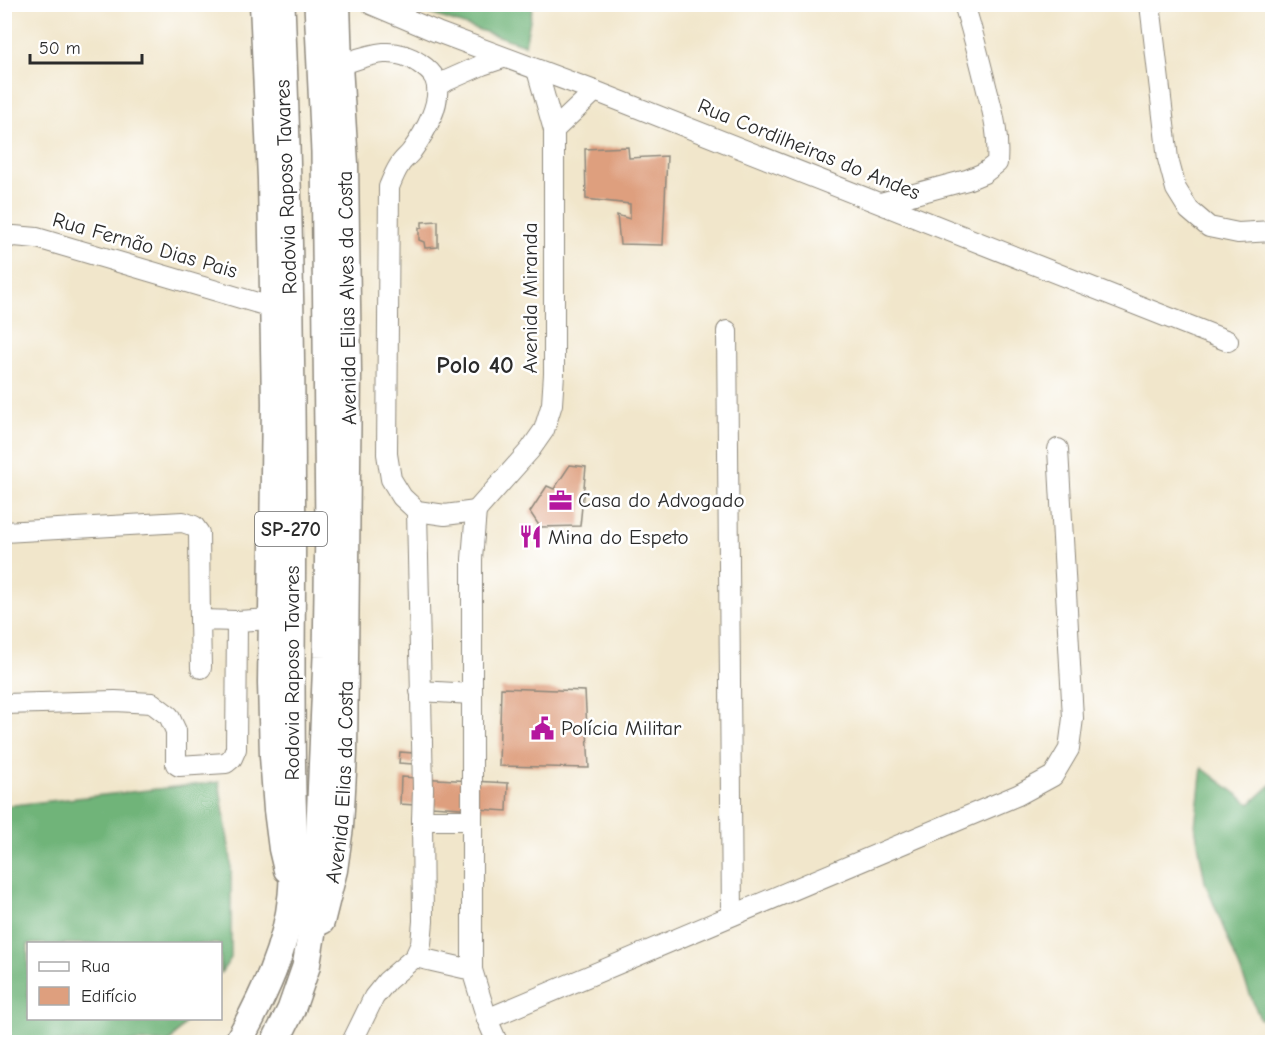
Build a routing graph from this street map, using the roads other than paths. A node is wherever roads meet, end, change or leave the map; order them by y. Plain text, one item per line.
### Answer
1 (262, 4) edge
2 (280, 4) edge
3 (318, 4) edge
4 (338, 4) edge
5 (371, 4) edge
6 (964, 4) edge
7 (1150, 4) edge
8 (503, 58) junction
9 (340, 65) junction
10 (537, 70) junction
11 (437, 85) junction
12 (595, 91) junction
13 (554, 130) junction
14 (881, 203) junction
15 (1272, 231) edge
16 (4, 239) edge
17 (272, 307) junction
18 (727, 331) dead end
19 (1228, 341) dead end
20 (1058, 449) dead end
21 (417, 511) junction
22 (476, 511) junction
23 (4, 532) edge
24 (348, 592) joint
25 (271, 619) junction
26 (201, 620) junction
27 (237, 621) junction
28 (201, 668) dead end
29 (420, 691) junction
30 (472, 694) junction
31 (4, 704) edge
32 (422, 820) junction
33 (472, 820) junction
34 (292, 896) junction
35 (732, 915) junction
36 (416, 957) junction
37 (306, 967) junction
38 (471, 970) junction
39 (487, 1019) junction
40 (238, 1042) edge
41 (275, 1042) edge
42 (352, 1042) edge
43 (497, 1042) edge

1 - 17 main road
2 - 34 highway, Rodovia Raposo Tavares / SP-270
3 - 37 highway, Rodovia Raposo Tavares / SP-270
4 - 9 main road, Avenida Elias Alves da Costa
5 - 8 street, Rua Cordilheiras do Andes
6 - 14 street
7 - 15 street
8 - 10 street, Rua Cordilheiras do Andes
8 - 11 street
9 - 11 street
9 - 24 main road, Avenida Elias Alves da Costa
10 - 12 street, Rua Cordilheiras do Andes
10 - 13 street, Avenida Miranda
11 - 21 street
12 - 13 street
12 - 14 street, Rua Cordilheiras do Andes
13 - 22 street, Avenida Miranda
14 - 19 street, Rua Cordilheiras do Andes
16 - 17 street, Rua Fernão Dias Pais
17 - 25 main road
18 - 35 street
20 - 35 street
21 - 22 street
21 - 29 street
22 - 30 street
23 - 26 street
24 - 37 main road, Avenida Elias da Costa
25 - 27 street
25 - 34 main road
26 - 27 street
26 - 28 street
27 - 31 street
29 - 30 street
29 - 32 street
30 - 33 street
32 - 33 street
32 - 36 street
33 - 38 street
34 - 40 highway, Rodovia Raposo Tavares / SP-270
35 - 39 street
36 - 38 street
36 - 42 street
37 - 41 highway, Rodovia Raposo Tavares / SP-270
38 - 39 street
39 - 43 street

